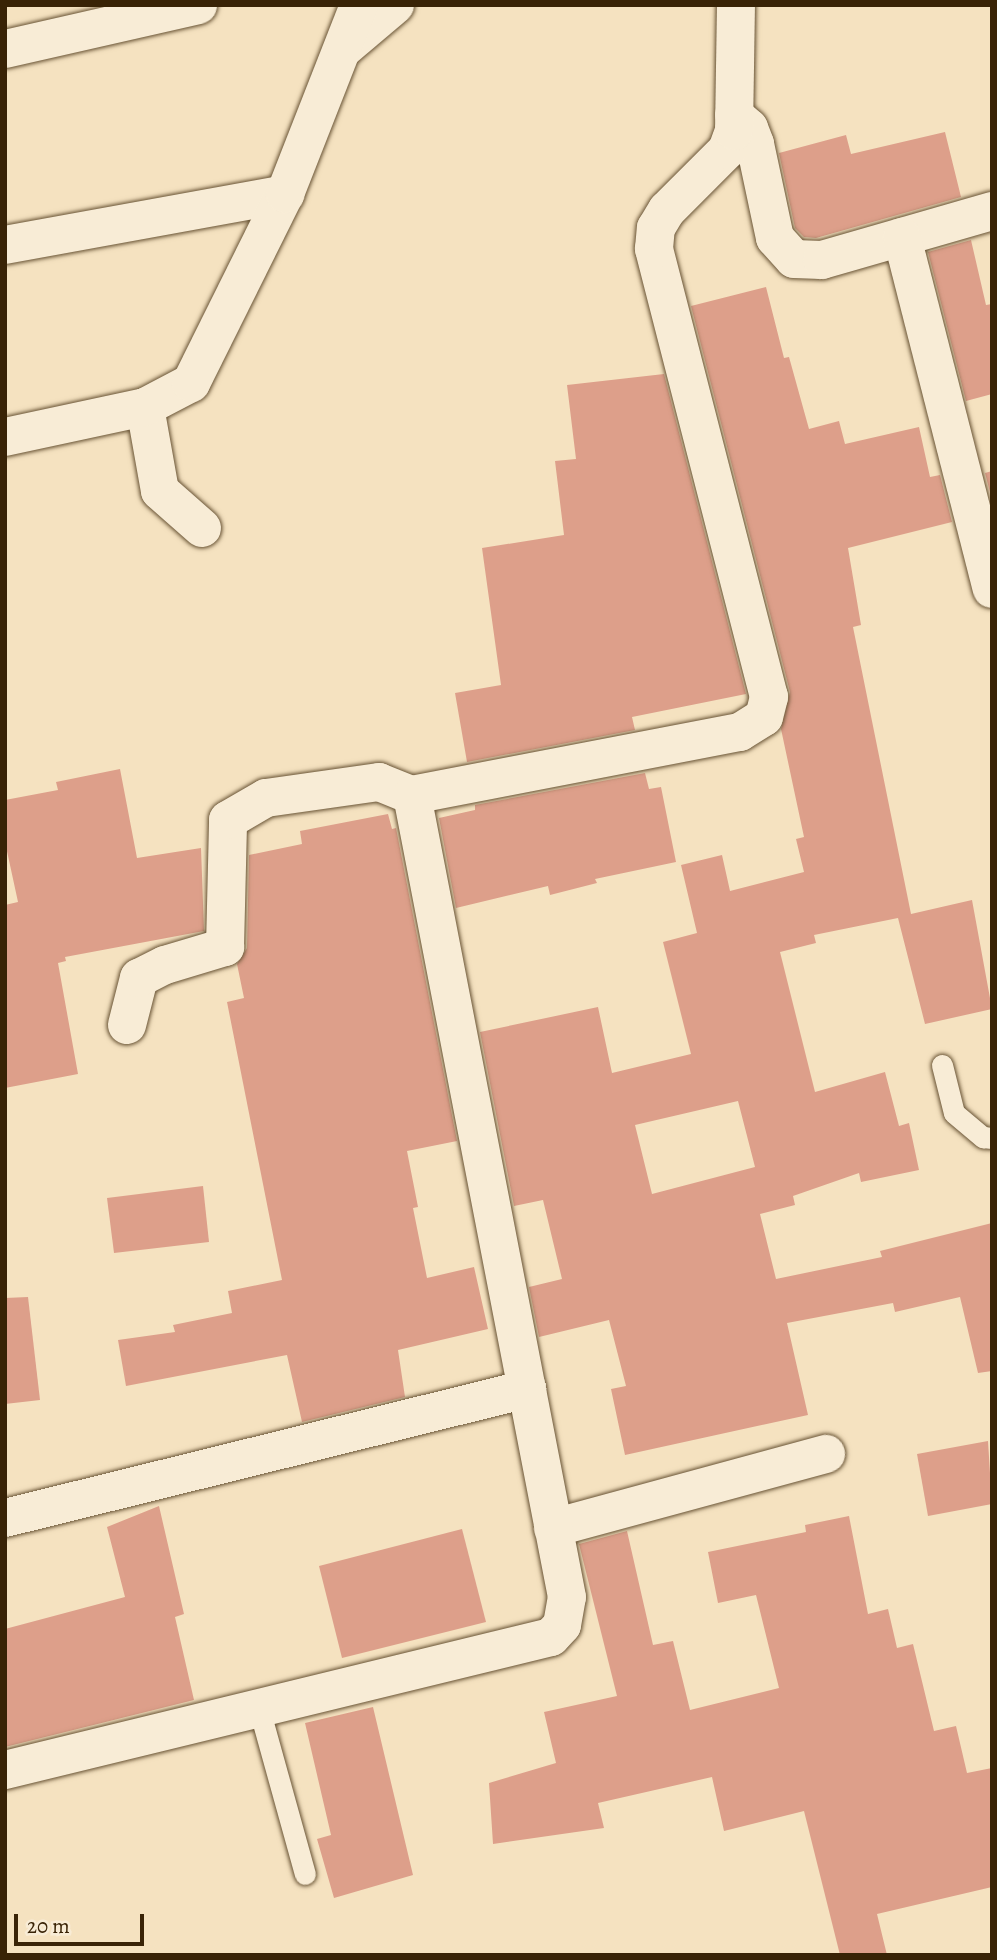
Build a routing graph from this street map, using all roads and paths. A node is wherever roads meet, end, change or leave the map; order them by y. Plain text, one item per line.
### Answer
1 (198, 5) edge
2 (359, 5) edge
3 (395, 5) edge
4 (736, 5) edge
5 (5, 49) edge
6 (341, 51) junction
7 (734, 115) junction
8 (285, 194) junction
9 (992, 211) edge
10 (902, 237) junction
11 (5, 245) edge
12 (145, 407) junction
13 (5, 437) edge
14 (202, 528) dead end
15 (992, 589) edge
16 (412, 795) junction
17 (127, 1026) dead end
18 (942, 1065) dead end
19 (992, 1138) edge
20 (527, 1389) junction
21 (826, 1454) dead end
22 (5, 1518) edge
23 (553, 1528) junction
24 (260, 1712) junction
25 (5, 1770) edge
26 (305, 1874) dead end

1 - 5 street
2 - 6 street
3 - 6 street
4 - 7 street
6 - 8 street
7 - 10 street
7 - 16 street
8 - 11 street
8 - 12 street
9 - 10 street
10 - 15 street
12 - 13 street
12 - 14 street
16 - 17 street
16 - 20 street
18 - 19 lane
20 - 22 street
20 - 23 street
21 - 23 street
23 - 24 street
24 - 25 street
24 - 26 lane

